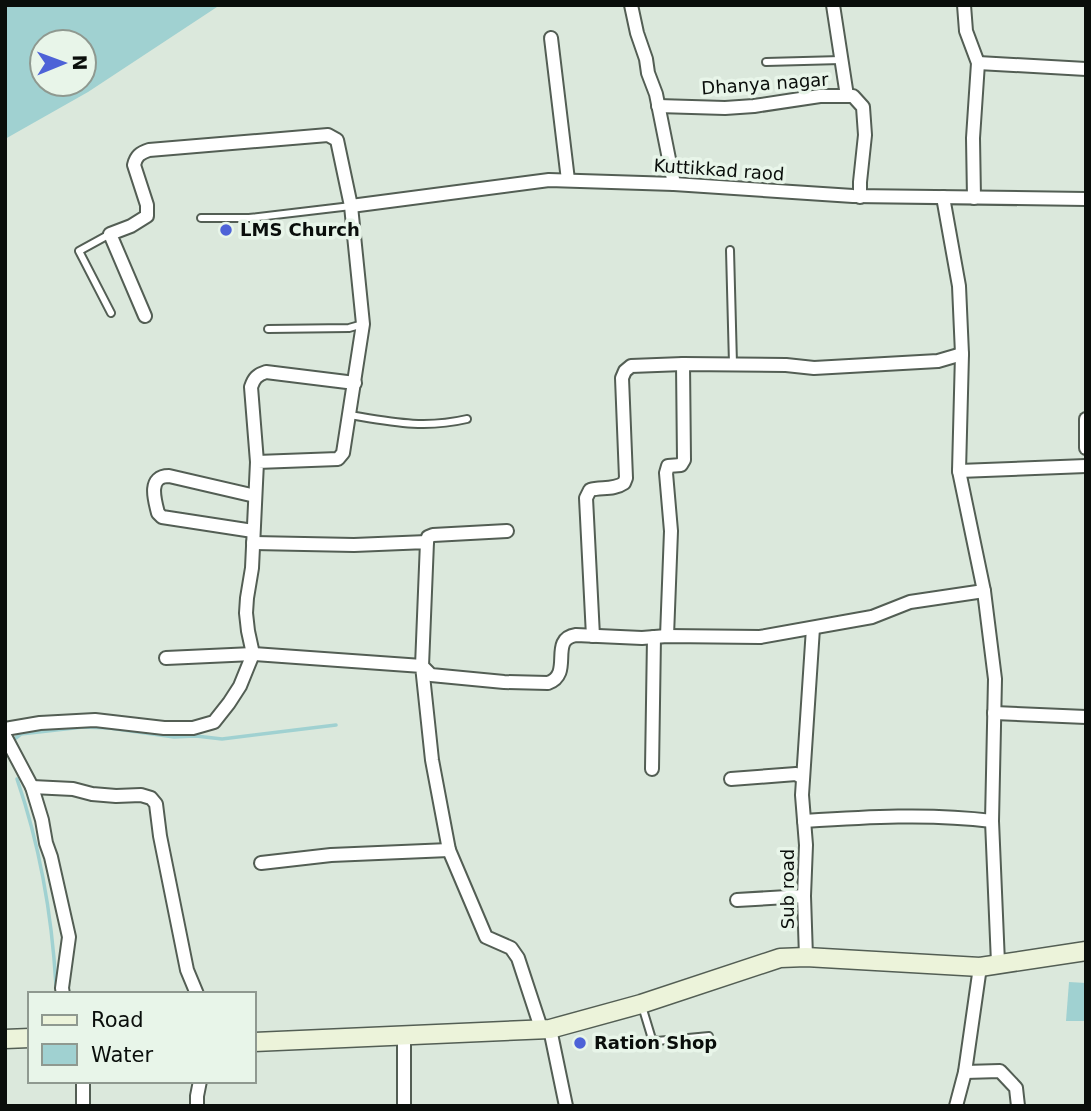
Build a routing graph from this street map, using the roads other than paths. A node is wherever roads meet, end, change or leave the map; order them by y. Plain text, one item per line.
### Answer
1 (631, 5) edge
2 (833, 5) edge
3 (964, 5) edge
4 (551, 38) dead end
5 (841, 60) junction
6 (766, 62) dead end
7 (978, 63) junction
8 (1086, 69) edge
9 (847, 96) junction
10 (658, 106) junction
11 (568, 180) junction
12 (674, 184) junction
13 (860, 197) junction
14 (943, 197) junction
15 (974, 198) junction
16 (1086, 199) edge
17 (351, 206) junction
18 (201, 218) dead end
19 (110, 234) junction
20 (730, 250) dead end
21 (111, 313) dead end
22 (145, 316) dead end
23 (363, 324) junction
24 (268, 329) dead end
25 (962, 354) junction
26 (683, 364) junction
27 (733, 364) junction
28 (355, 383) junction
29 (350, 415) junction
30 (467, 419) dead end
31 (1086, 419) edge
32 (1086, 448) edge
33 (1086, 454) edge
34 (257, 462) junction
35 (1085, 466) edge
36 (959, 471) junction
37 (255, 496) junction
38 (507, 531) dead end
39 (253, 537) junction
40 (427, 542) junction
41 (984, 591) junction
42 (813, 628) junction
43 (593, 636) junction
44 (661, 637) junction
45 (253, 654) junction
46 (166, 658) dead end
47 (422, 666) junction
48 (994, 713) junction
49 (1086, 716) edge
50 (5, 729) edge
51 (5, 736) edge
52 (652, 769) dead end
53 (803, 778) junction
54 (731, 779) dead end
55 (32, 787) junction
56 (804, 821) junction
57 (992, 821) junction
58 (450, 850) junction
59 (261, 863) dead end
60 (804, 896) junction
61 (737, 900) dead end
62 (1086, 951) edge
63 (807, 957) junction
64 (998, 963) junction
65 (980, 967) junction
66 (63, 992) edge
67 (196, 992) edge
68 (641, 1004) junction
69 (545, 1029) junction
70 (404, 1036) junction
71 (709, 1036) dead end
72 (28, 1038) edge
73 (5, 1039) edge
74 (256, 1042) edge
75 (965, 1072) junction
76 (83, 1083) edge
77 (200, 1083) edge
78 (83, 1106) edge
79 (197, 1106) edge
80 (404, 1106) edge
81 (566, 1106) edge
82 (956, 1106) edge
83 (1018, 1106) edge

1 - 10 street
2 - 5 street
3 - 7 street
4 - 11 street
5 - 6 lane
5 - 9 street
7 - 8 street
7 - 15 street
9 - 10 street, Dhanya nagar
9 - 13 street, Dhanya nagar
10 - 12 street
11 - 12 street, Kuttikkad raod
11 - 17 street, Kuttikkad raod
12 - 13 street, Kuttikkad raod
13 - 14 street, Kuttikkad raod
14 - 15 street, Kuttikkad raod
14 - 25 street
15 - 16 street, Kuttikkad raod
17 - 18 lane
17 - 19 street
17 - 23 street
19 - 21 lane
19 - 22 street
20 - 27 lane
23 - 24 lane
23 - 28 street
25 - 27 street
25 - 36 street
26 - 27 street
26 - 43 street
26 - 44 street
28 - 29 street
28 - 34 street
29 - 30 lane
29 - 34 street
31 - 32 street
33 - 35 street
34 - 37 street
35 - 36 street
36 - 41 street
37 - 39 street
37 - 39 street
38 - 40 street
39 - 40 street
39 - 45 street
40 - 47 street
41 - 42 street
41 - 48 street
42 - 44 street
42 - 53 street, Sub road
43 - 44 street
43 - 47 street
44 - 52 street
45 - 46 street
45 - 47 street
45 - 50 street
47 - 58 street
48 - 49 street
48 - 57 street
51 - 55 street
53 - 54 street
53 - 56 street, Sub road
55 - 66 street
55 - 67 street
56 - 57 street
56 - 60 street, Sub road
57 - 64 street
58 - 59 street
58 - 69 street
60 - 61 street
60 - 63 street, Sub road
62 - 64 main road
63 - 65 main road
63 - 68 main road
64 - 65 main road
65 - 75 street
68 - 69 main road
68 - 71 lane
69 - 70 main road
69 - 81 street
70 - 74 main road
70 - 80 street
72 - 73 main road
75 - 82 street
75 - 83 street
76 - 78 street
77 - 79 street

